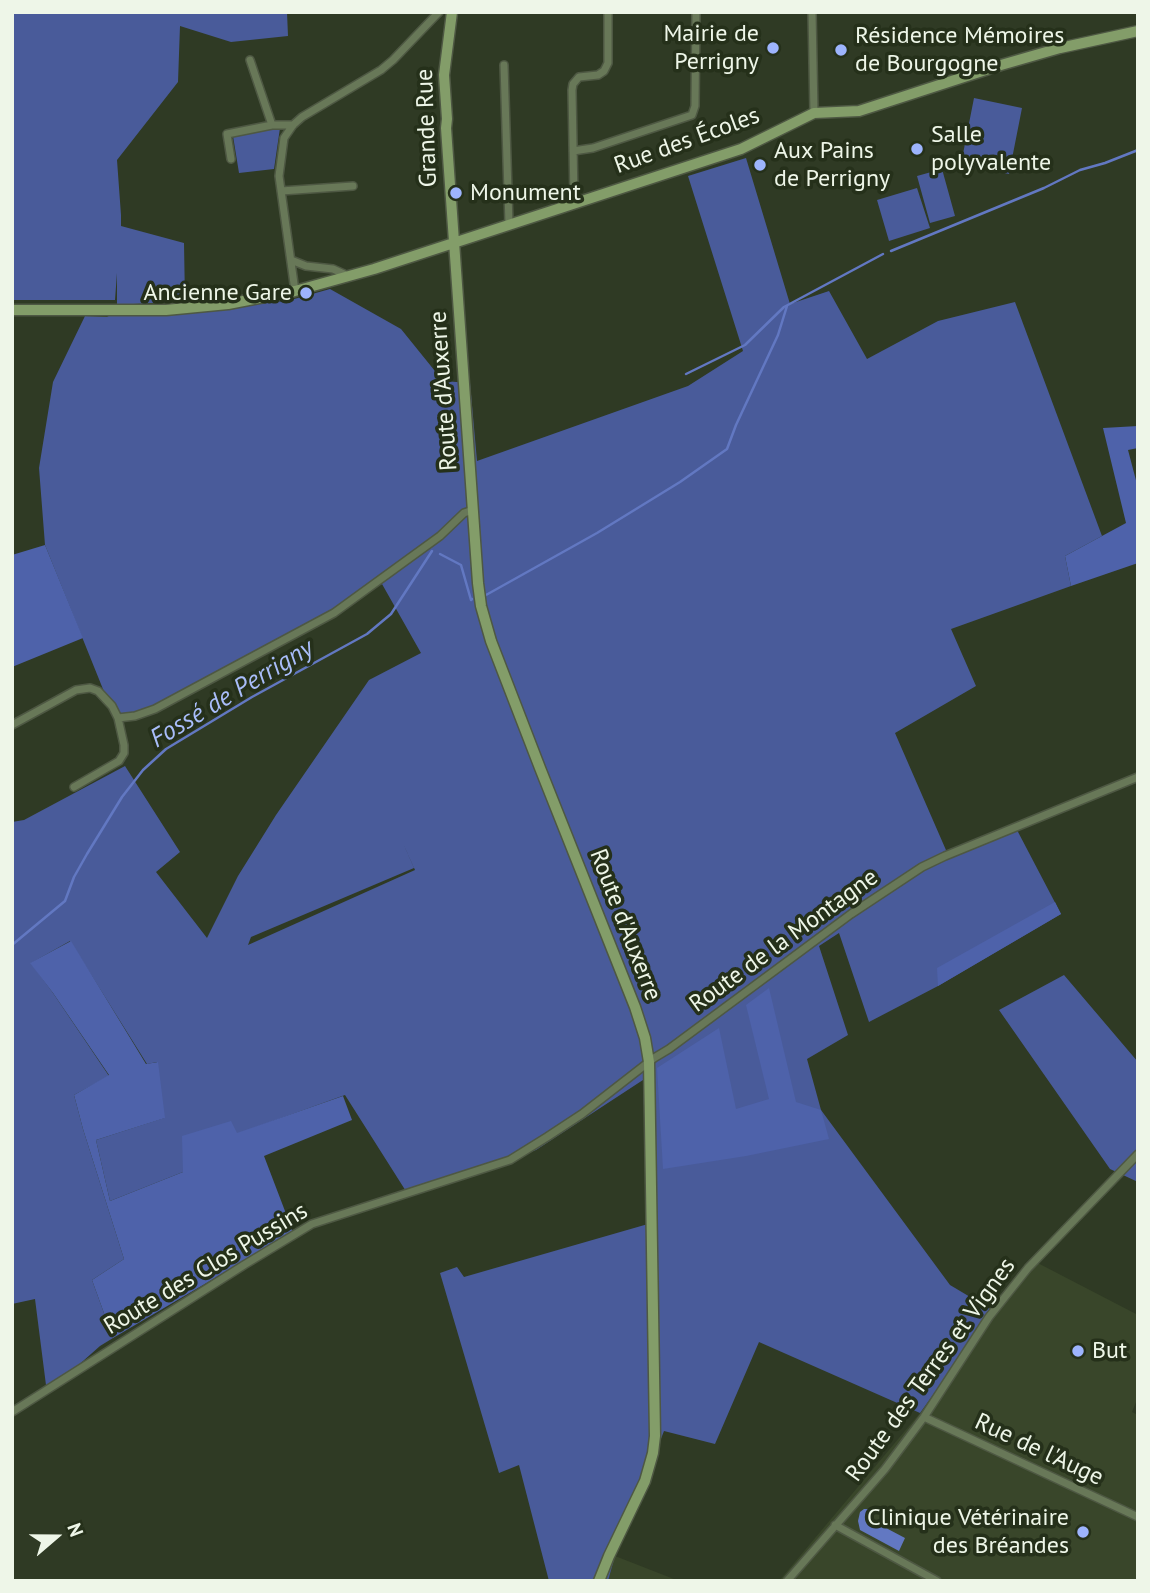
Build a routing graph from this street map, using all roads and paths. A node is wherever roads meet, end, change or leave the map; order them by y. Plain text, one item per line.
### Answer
1 (439, 12) edge
2 (452, 12) edge
3 (608, 12) edge
4 (696, 12) edge
5 (812, 12) edge
6 (1138, 31) edge
7 (250, 60) dead end
8 (504, 65) dead end
9 (814, 113) junction
10 (272, 125) junction
11 (293, 125) junction
12 (573, 151) junction
13 (231, 159) dead end
14 (353, 186) dead end
15 (281, 191) junction
16 (575, 203) junction
17 (509, 224) junction
18 (454, 242) junction
19 (291, 260) junction
20 (345, 277) junction
21 (457, 290) joint
22 (295, 291) junction
23 (12, 310) edge
24 (473, 510) junction
25 (118, 718) junction
26 (12, 725) edge
27 (1138, 777) edge
28 (74, 787) dead end
29 (649, 1062) junction
30 (1138, 1154) edge
31 (12, 1412) edge
32 (924, 1417) junction
33 (1138, 1517) edge
34 (835, 1525) junction
35 (599, 1581) edge
36 (787, 1581) edge
37 (937, 1581) edge

1 - 11 street
2 - 18 street, Grande Rue
3 - 12 street
4 - 12 street
5 - 9 street
6 - 9 street, Rue des Écoles
7 - 10 street
8 - 17 street
9 - 16 street, Rue des Écoles
10 - 11 street
10 - 13 street
11 - 15 street
12 - 16 street
14 - 15 street
15 - 19 street
16 - 17 street, Rue des Écoles
17 - 18 street, Rue des Écoles
18 - 20 street, Rue des Écoles
18 - 21 street, Grande Rue
19 - 20 street
19 - 22 street
20 - 22 street, Rue des Écoles
21 - 24 street, Route d'Auxerre
22 - 23 street, Rue des Écoles
24 - 25 street
24 - 29 street, Route d'Auxerre
25 - 26 street
25 - 28 street
27 - 29 street, Route de la Montagne
29 - 31 street, Route des Clos Pussins
29 - 35 street, Route d'Auxerre
30 - 32 street, Route des Terres et Vignes
32 - 33 street, Rue de l'Auge
32 - 34 street, Route des Terres et Vignes
34 - 36 street, Route des Terres et Vignes
34 - 37 street

